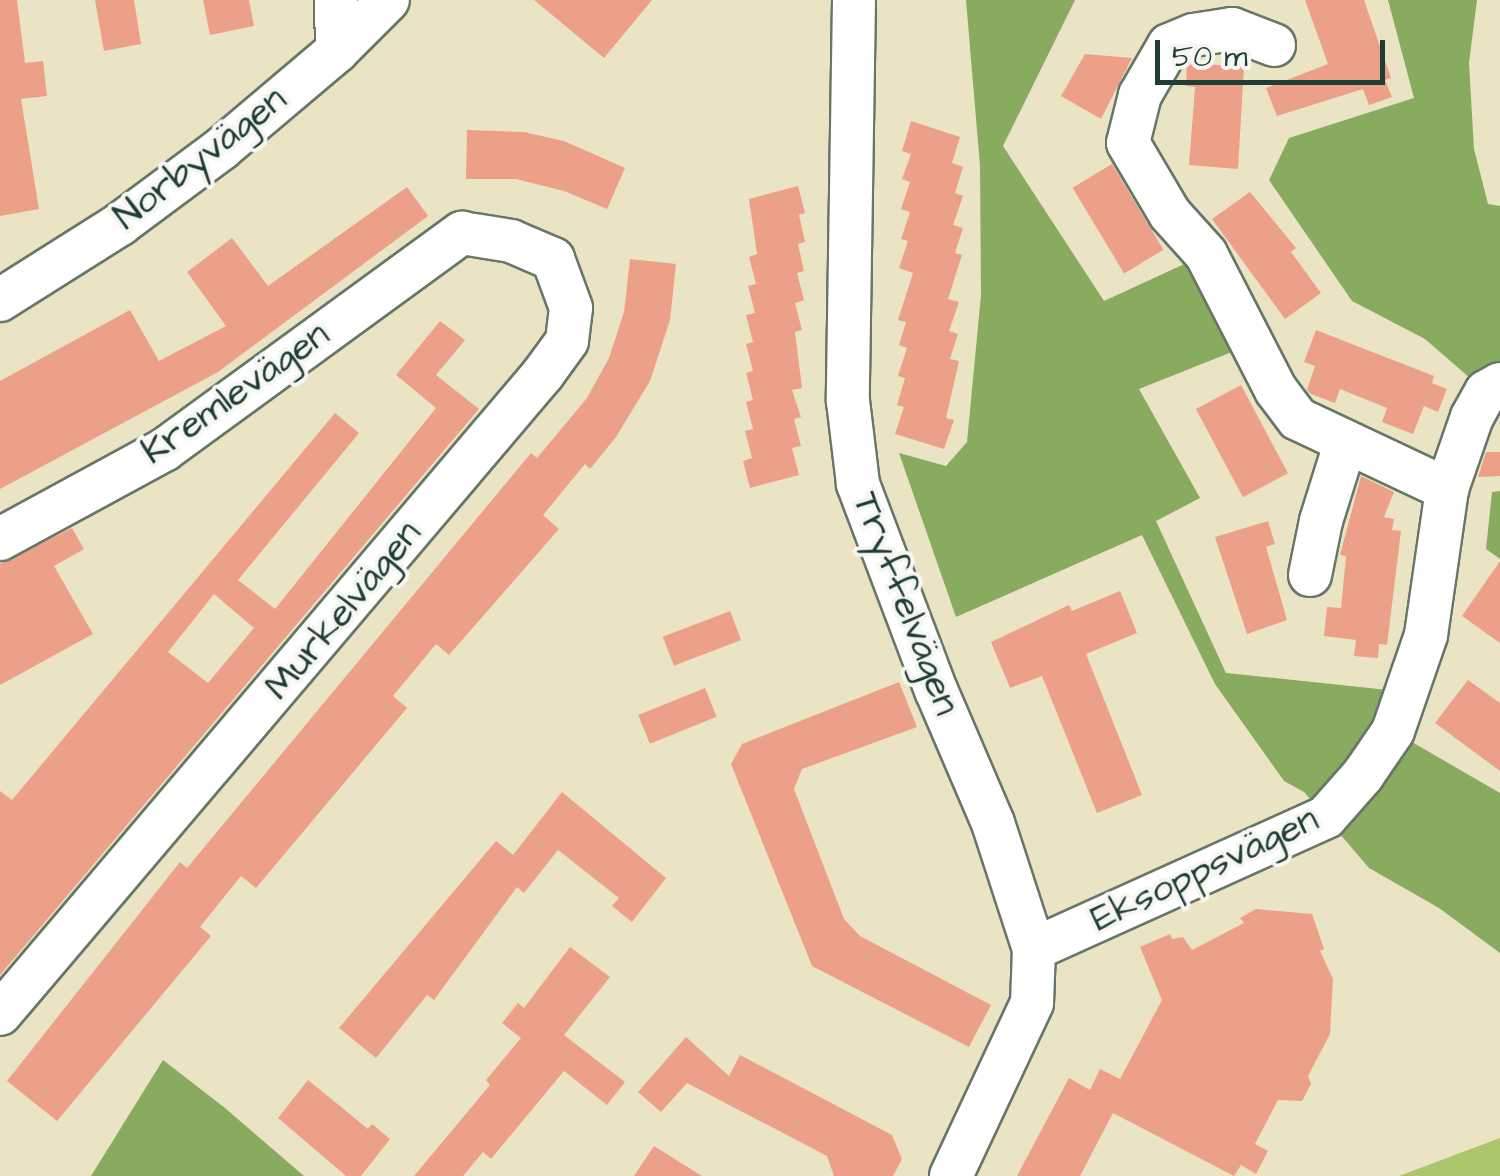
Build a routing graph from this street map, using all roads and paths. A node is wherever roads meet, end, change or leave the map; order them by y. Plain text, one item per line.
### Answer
1 (336, 0) edge
2 (388, 0) edge
3 (854, 0) edge
4 (1274, 45) dead end
5 (336, 51) junction
6 (462, 234) joint
7 (0, 300) edge
8 (1500, 384) edge
9 (1344, 444) junction
10 (1446, 490) junction
11 (0, 539) edge
12 (1310, 575) dead end
13 (1034, 949) junction
14 (0, 1014) edge
15 (952, 1176) edge

1 - 5 street
2 - 5 street, Norbyvägen
3 - 13 street, Tryffelvägen
4 - 9 street
5 - 7 street, Norbyvägen
6 - 11 street, Kremlevägen
6 - 14 street, Murkelvägen
8 - 10 street, Eksoppsvägen
9 - 10 street
9 - 12 street
10 - 13 street, Eksoppsvägen
13 - 15 street, Tryffelvägen

